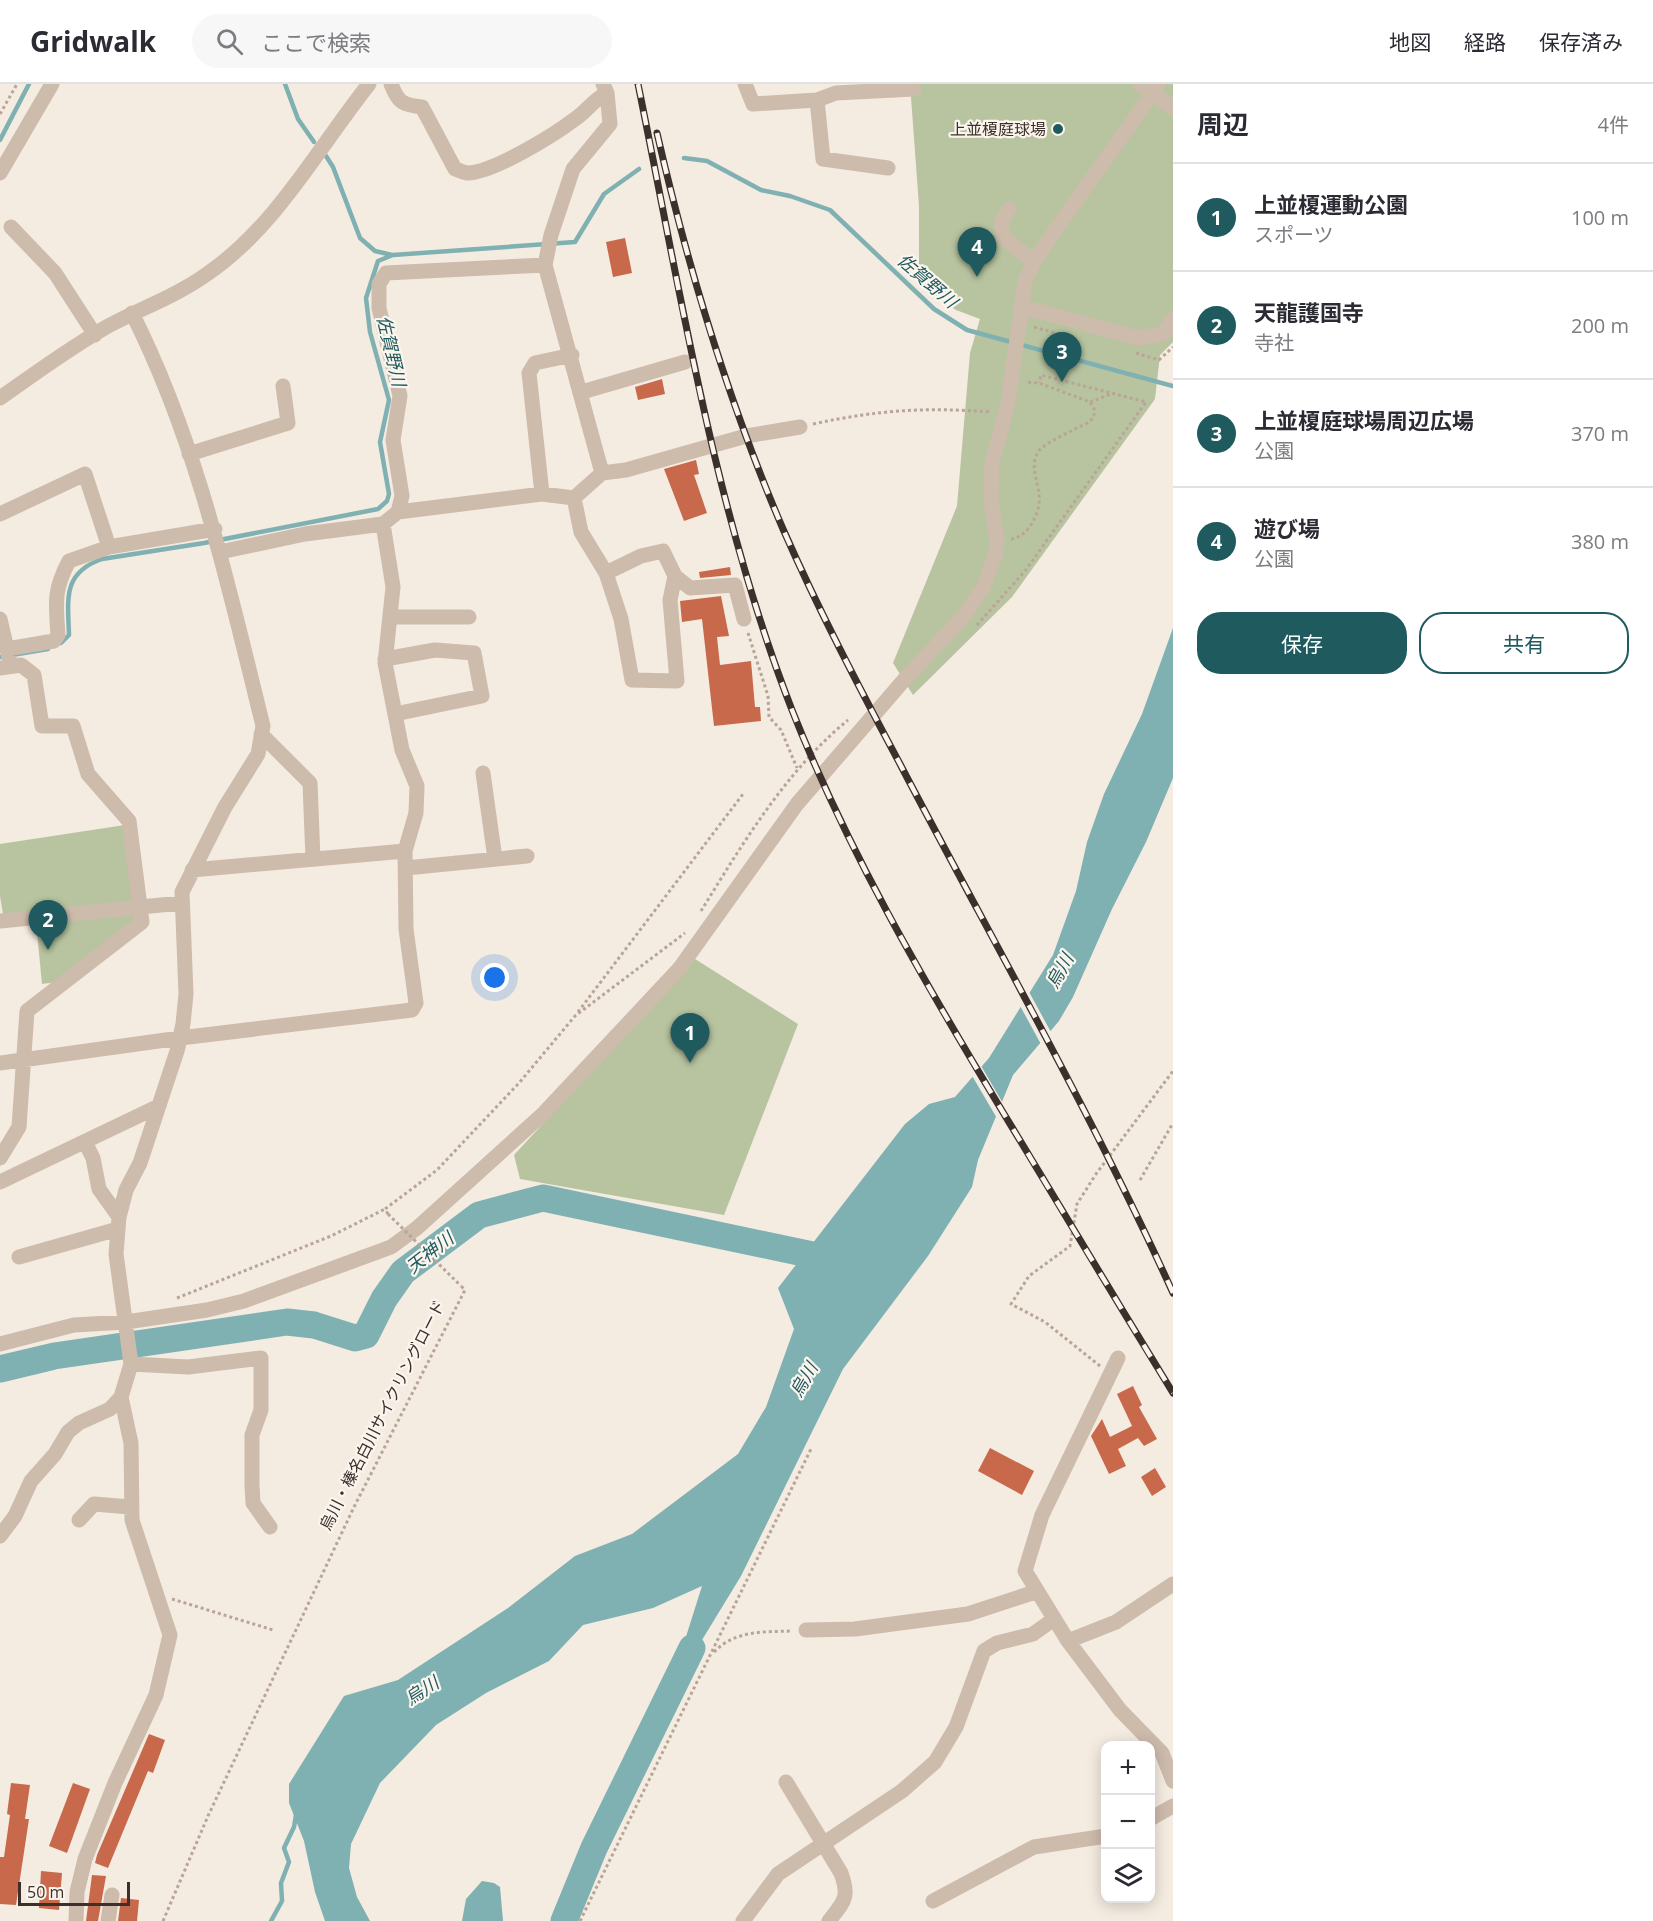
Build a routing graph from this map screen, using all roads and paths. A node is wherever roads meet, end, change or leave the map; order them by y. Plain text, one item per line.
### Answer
1 (17, 84) edge
2 (52, 84) edge
3 (369, 84) edge
4 (391, 84) edge
5 (745, 84) edge
6 (1140, 84) edge
7 (605, 88) edge
8 (835, 88) edge
9 (914, 89) dead end
10 (1156, 89) edge
11 (817, 100) junction
12 (1173, 108) edge
13 (0, 114) edge
14 (888, 168) dead end
15 (0, 173) edge
16 (1009, 209) dead end
17 (11, 227) dead end
18 (546, 262) junction
19 (1034, 262) junction
20 (1023, 307) junction
21 (132, 313) junction
22 (1173, 319) edge
23 (95, 335) junction
24 (572, 355) junction
25 (685, 362) dead end
26 (1011, 380) junction
27 (1039, 384) junction
28 (283, 386) dead end
29 (582, 392) junction
30 (1113, 393) junction
31 (0, 398) edge
32 (1090, 402) junction
33 (1005, 413) junction
34 (800, 427) joint
35 (189, 454) junction
36 (602, 473) junction
37 (542, 494) junction
38 (574, 498) junction
39 (398, 512) junction
40 (0, 514) edge
41 (383, 524) junction
42 (218, 541) junction
43 (997, 541) junction
44 (109, 547) junction
45 (606, 573) junction
46 (675, 576) junction
47 (390, 617) junction
48 (469, 617) dead end
49 (0, 619) edge
50 (744, 619) joint
51 (976, 626) dead end
52 (385, 659) junction
53 (7, 660) edge
54 (395, 714) junction
55 (854, 716) dead end
56 (261, 734) junction
57 (798, 769) junction
58 (483, 773) dead end
59 (743, 794) dead end
60 (405, 851) junction
61 (527, 856) dead end
62 (313, 859) junction
63 (495, 860) junction
64 (406, 868) junction
65 (192, 870) junction
66 (181, 903) junction
67 (142, 908) junction
68 (699, 913) dead end
69 (0, 921) edge
70 (688, 931) dead end
71 (575, 1016) junction
72 (180, 1038) junction
73 (23, 1060) junction
74 (0, 1064) edge
75 (1173, 1071) edge
76 (159, 1106) junction
77 (1173, 1123) edge
78 (85, 1142) junction
79 (0, 1158) edge
80 (1140, 1180) dead end
81 (0, 1182) edge
82 (385, 1209) junction
83 (119, 1223) junction
84 (19, 1257) dead end
85 (174, 1299) dead end
86 (127, 1328) junction
87 (0, 1344) edge
88 (1118, 1358) dead end
89 (131, 1360) junction
90 (1110, 1373) junction
91 (121, 1397) junction
92 (811, 1449) dead end
93 (130, 1508) junction
94 (80, 1520) dead end
95 (270, 1527) dead end
96 (0, 1536) edge
97 (1173, 1584) edge
98 (1035, 1592) junction
99 (156, 1594) junction
100 (1054, 1619) junction
101 (273, 1630) dead end
102 (806, 1630) joint
103 (1068, 1641) junction
104 (712, 1654) junction
105 (1173, 1781) edge
106 (786, 1782) dead end
107 (1173, 1806) edge
108 (1155, 1816) edge
109 (1101, 1837) edge
110 (823, 1845) junction
111 (112, 1895) dead end
112 (933, 1901) dead end
113 (76, 1920) edge
114 (108, 1921) edge
115 (163, 1921) edge
116 (580, 1921) edge
117 (743, 1921) edge
118 (829, 1921) edge

1 - 13 path
2 - 15 street
3 - 21 street
4 - 7 street
5 - 11 street
6 - 10 street
7 - 18 street
8 - 9 street
8 - 11 street
10 - 12 street
10 - 19 street
11 - 14 street
16 - 19 street
17 - 23 street
18 - 24 street
18 - 39 street
19 - 20 street
20 - 22 street
20 - 26 street
21 - 23 street
21 - 35 street
23 - 31 street
24 - 29 street
24 - 37 street
25 - 29 street
26 - 27 path
26 - 33 street
27 - 30 path
27 - 32 path
28 - 35 street
29 - 36 street
30 - 32 path
30 - 51 path
32 - 43 path
33 - 34 path
33 - 43 street
34 - 36 street
35 - 42 street
36 - 38 street
37 - 38 street
37 - 39 street
38 - 45 street
39 - 41 street
40 - 44 street
41 - 42 street
41 - 47 street
42 - 44 street
42 - 56 street
43 - 86 street
44 - 53 street
45 - 46 street
45 - 46 street
46 - 50 street
47 - 48 street
47 - 52 street
49 - 53 street
50 - 57 path
52 - 54 street
52 - 54 street
53 - 67 street
54 - 60 street
55 - 57 path
56 - 62 street
56 - 65 street
57 - 68 path
58 - 63 street
59 - 71 path
60 - 62 street
60 - 64 street
61 - 63 street
62 - 65 street
63 - 64 street
64 - 72 street
65 - 66 street
66 - 67 street
66 - 72 street
67 - 69 street
67 - 73 street
70 - 71 path
71 - 82 path
72 - 73 street
72 - 76 street
73 - 74 street
73 - 79 street
75 - 90 path
76 - 78 street
76 - 83 street
77 - 80 path
78 - 81 street
78 - 83 street
82 - 85 path
82 - 115 path, 烏川・榛名白川サイクリングロード, bridge
83 - 84 street
83 - 86 street
86 - 87 street
86 - 89 street
88 - 90 street
89 - 91 street
89 - 95 street
90 - 98 street
91 - 93 street
91 - 96 street
92 - 104 path
93 - 94 street
93 - 99 street
97 - 103 street
98 - 100 street
98 - 102 street
99 - 101 path
99 - 113 street
100 - 103 street
100 - 110 street
102 - 104 path
103 - 105 street
104 - 116 path
106 - 110 street
107 - 108 street
109 - 112 street
110 - 117 street
110 - 118 street
111 - 114 street

